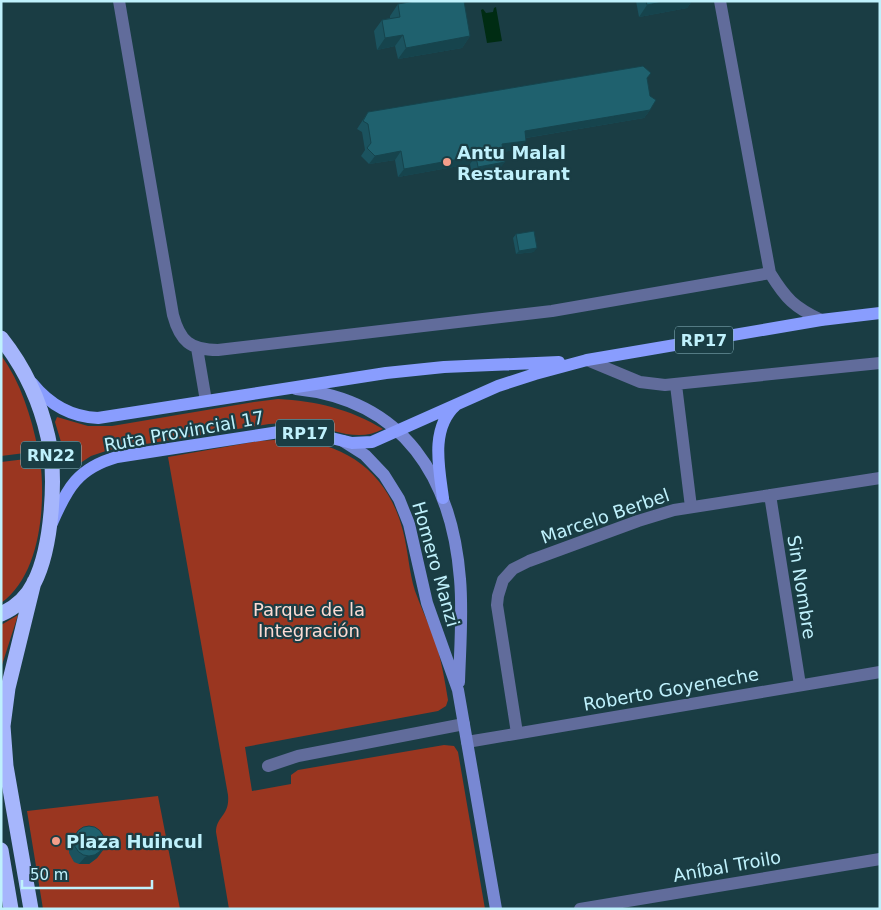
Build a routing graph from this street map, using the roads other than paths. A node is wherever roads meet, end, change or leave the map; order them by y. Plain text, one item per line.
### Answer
1 (119, 1) edge
2 (720, 1) edge
3 (770, 273) junction
4 (880, 313) edge
5 (821, 320) junction
6 (1, 338) edge
7 (197, 348) junction
8 (586, 360) junction
9 (880, 363) edge
10 (24, 374) junction
11 (676, 385) junction
12 (279, 389) junction
13 (206, 401) junction
14 (462, 401) junction
15 (398, 431) junction
16 (342, 441) junction
17 (880, 478) edge
18 (770, 495) junction
19 (443, 498) junction
20 (691, 507) junction
21 (48, 532) junction
22 (34, 582) junction
23 (1, 614) edge
24 (880, 672) edge
25 (800, 685) junction
26 (458, 690) junction
27 (464, 724) junction
28 (517, 733) junction
29 (468, 742) junction
30 (268, 766) dead end
31 (6, 790) edge
32 (1, 850) edge
33 (880, 858) edge
34 (11, 909) edge
35 (30, 909) edge
36 (496, 909) edge
37 (580, 909) edge

1 - 7 street
2 - 3 street
3 - 5 street
3 - 7 street
4 - 5 main road, Ruta Provincial 17 / RP17
5 - 8 main road, Ruta Provincial 17 / RP17
6 - 10 highway, RN22
7 - 13 street
8 - 11 street
8 - 12 main road, Ruta Provincial 17 / RP17
8 - 14 main road, Ruta Provincial 17 / RP17
9 - 11 street
10 - 13 main road, Ruta Provincial 17 / RP17
10 - 21 highway, RN22
11 - 20 street
12 - 13 main road, Ruta Provincial 17 / RP17
12 - 15 main road, Homero Manzi
14 - 15 main road, Ruta Provincial 17 / RP17
14 - 19 main road
15 - 16 main road, Ruta Provincial 17 / RP17
15 - 19 main road, Homero Manzi
16 - 21 main road, Ruta Provincial 17 / RP17
16 - 26 main road, Homero Manzi
17 - 18 street, Marcelo Berbel
18 - 20 street, Marcelo Berbel
18 - 25 street, Sin Nombre
19 - 26 main road, Homero Manzi
20 - 28 street, Marcelo Berbel
21 - 22 highway, RN22
22 - 23 highway, RN22
22 - 31 highway, RN22
24 - 25 street, Roberto Goyeneche
25 - 28 street, Roberto Goyeneche
26 - 27 main road, Homero Manzi
27 - 29 main road, Homero Manzi
27 - 30 street
28 - 29 street, Roberto Goyeneche
29 - 36 main road, Homero Manzi
31 - 35 highway, RN22
32 - 34 highway
33 - 37 street, Aníbal Troilo

